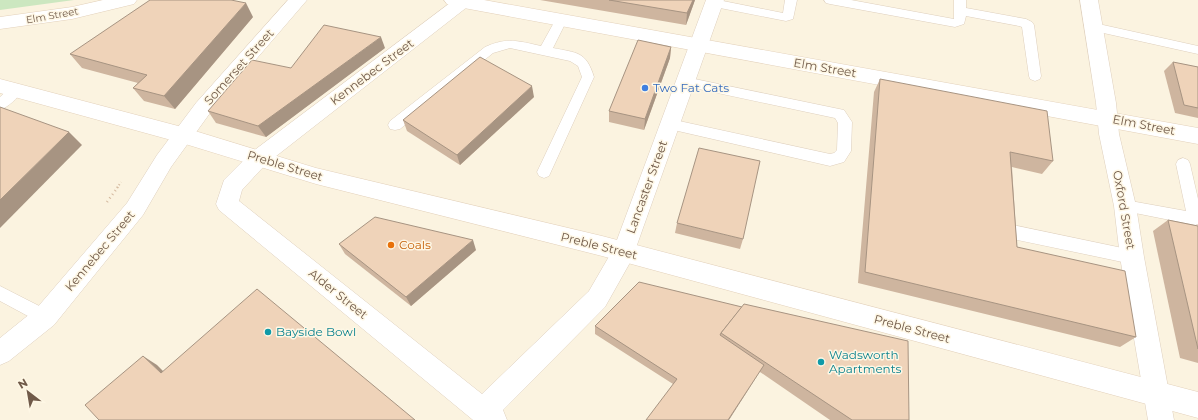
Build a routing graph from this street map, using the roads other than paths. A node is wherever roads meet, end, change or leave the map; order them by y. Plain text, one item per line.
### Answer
1 (128, 0) edge
2 (298, 0) edge
3 (791, 0) edge
4 (830, 0) edge
5 (1089, 0) edge
6 (460, 1) edge
7 (715, 2) edge
8 (847, 2) edge
9 (960, 6) edge
10 (561, 20) junction
11 (0, 23) edge
12 (1094, 27) junction
13 (698, 45) junction
14 (1198, 50) edge
15 (545, 51) junction
16 (1034, 76) dead end
17 (685, 82) junction
18 (8, 88) edge
19 (0, 105) edge
20 (1106, 118) junction
21 (670, 124) junction
22 (395, 125) dead end
23 (182, 135) junction
24 (1198, 136) edge
25 (259, 158) junction
26 (1184, 164) dead end
27 (544, 172) dead end
28 (1125, 206) junction
29 (1013, 232) edge
30 (624, 252) junction
31 (1132, 257) junction
32 (0, 292) edge
33 (45, 317) junction
34 (0, 353) edge
35 (1157, 394) junction
36 (1198, 405) edge
37 (484, 417) edge
38 (1161, 420) edge

1 - 11 street, Elm Street
2 - 23 street, Somerset Street
3 - 7 lane
4 - 8 lane
5 - 12 street, Oxford Street
6 - 10 street, Elm Street
6 - 25 street, Kennebec Street
7 - 13 street, Lancaster Street
8 - 9 lane
9 - 16 lane
10 - 13 street, Elm Street
10 - 15 lane
12 - 14 lane
12 - 20 street, Oxford Street
13 - 17 street, Lancaster Street
13 - 20 street, Elm Street
15 - 22 lane
15 - 27 lane
17 - 21 street, Lancaster Street
17 - 21 lane
18 - 19 lane
18 - 23 street, Preble Street
20 - 24 street, Elm Street
20 - 28 street, Oxford Street
21 - 30 street, Lancaster Street
23 - 25 street, Preble Street
23 - 33 street, Kennebec Street
25 - 30 street, Preble Street
25 - 37 street, Alder Street
26 - 28 lane
28 - 31 street, Oxford Street
29 - 31 lane
30 - 35 street, Preble Street
30 - 37 street, Lancaster Street
31 - 35 street, Oxford Street
32 - 33 lane
33 - 34 street, Kennebec Street
35 - 36 street, Preble Street
35 - 38 street, Oxford Street

